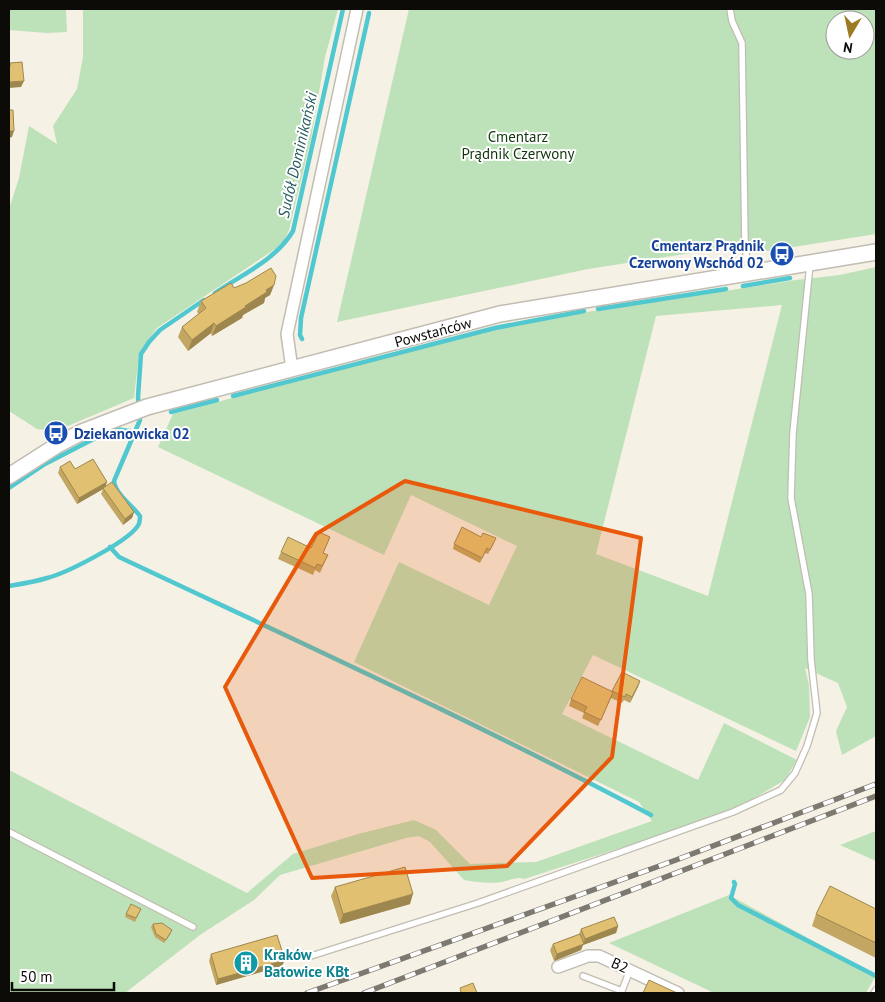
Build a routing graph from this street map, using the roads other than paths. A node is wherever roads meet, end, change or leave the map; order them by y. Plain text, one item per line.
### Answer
1 (358, 9) edge
2 (730, 9) edge
3 (876, 252) edge
4 (810, 264) junction
5 (749, 274) junction
6 (292, 369) junction
7 (9, 476) edge
8 (9, 832) edge
9 (193, 927) dead end
10 (311, 956) dead end
11 (558, 968) dead end
12 (630, 970) junction
13 (583, 976) dead end
14 (876, 990) edge
15 (621, 992) edge
16 (678, 993) edge
17 (874, 993) edge

1 - 6 street
2 - 5 lane
3 - 4 street, Powstańców
4 - 5 street, Powstańców
4 - 10 lane
5 - 6 street, Powstańców
6 - 7 street, Powstańców
8 - 9 lane
11 - 12 street, B2
12 - 15 lane
12 - 16 street, B2
13 - 15 lane
14 - 17 lane

